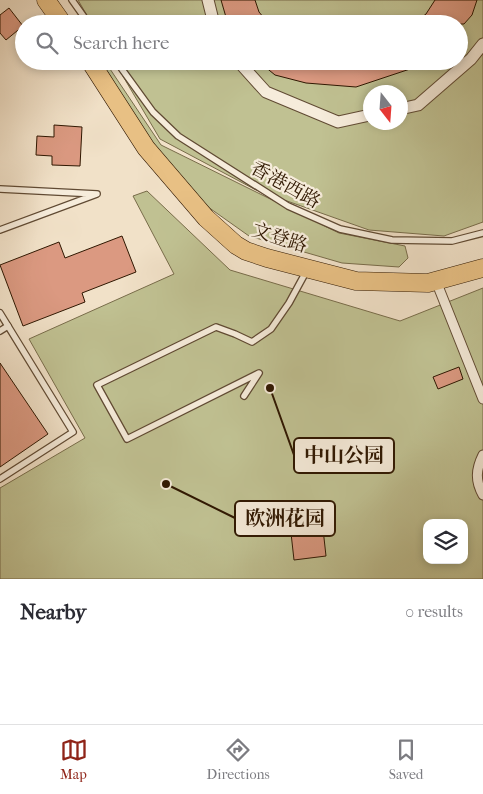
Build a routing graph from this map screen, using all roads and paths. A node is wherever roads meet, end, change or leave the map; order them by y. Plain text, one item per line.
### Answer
1 (46, 0) edge
2 (72, 0) edge
3 (208, 0) edge
4 (57, 15) edge
5 (83, 15) edge
6 (212, 15) edge
7 (483, 44) edge
8 (468, 61) edge
9 (96, 70) edge
10 (123, 70) edge
11 (246, 70) edge
12 (458, 70) edge
13 (408, 107) edge
14 (363, 117) edge
15 (0, 189) edge
16 (0, 230) edge
17 (483, 233) edge
18 (483, 268) edge
19 (308, 269) junction
20 (436, 281) junction
21 (0, 313) edge
22 (8, 326) junction
23 (0, 331) edge
24 (244, 396) dead end
25 (483, 399) edge
26 (483, 455) edge
27 (0, 479) edge
28 (483, 495) edge

1 - 4 main road
2 - 5 lane
3 - 6 street
7 - 8 street
9 - 19 main road, 文登路
10 - 17 lane, 香港西路
11 - 14 street
12 - 13 street
15 - 16 lane
18 - 20 main road, 文登路
19 - 20 main road, 文登路
19 - 24 lane
20 - 25 street
21 - 22 lane
22 - 23 lane
22 - 27 lane
26 - 28 street

